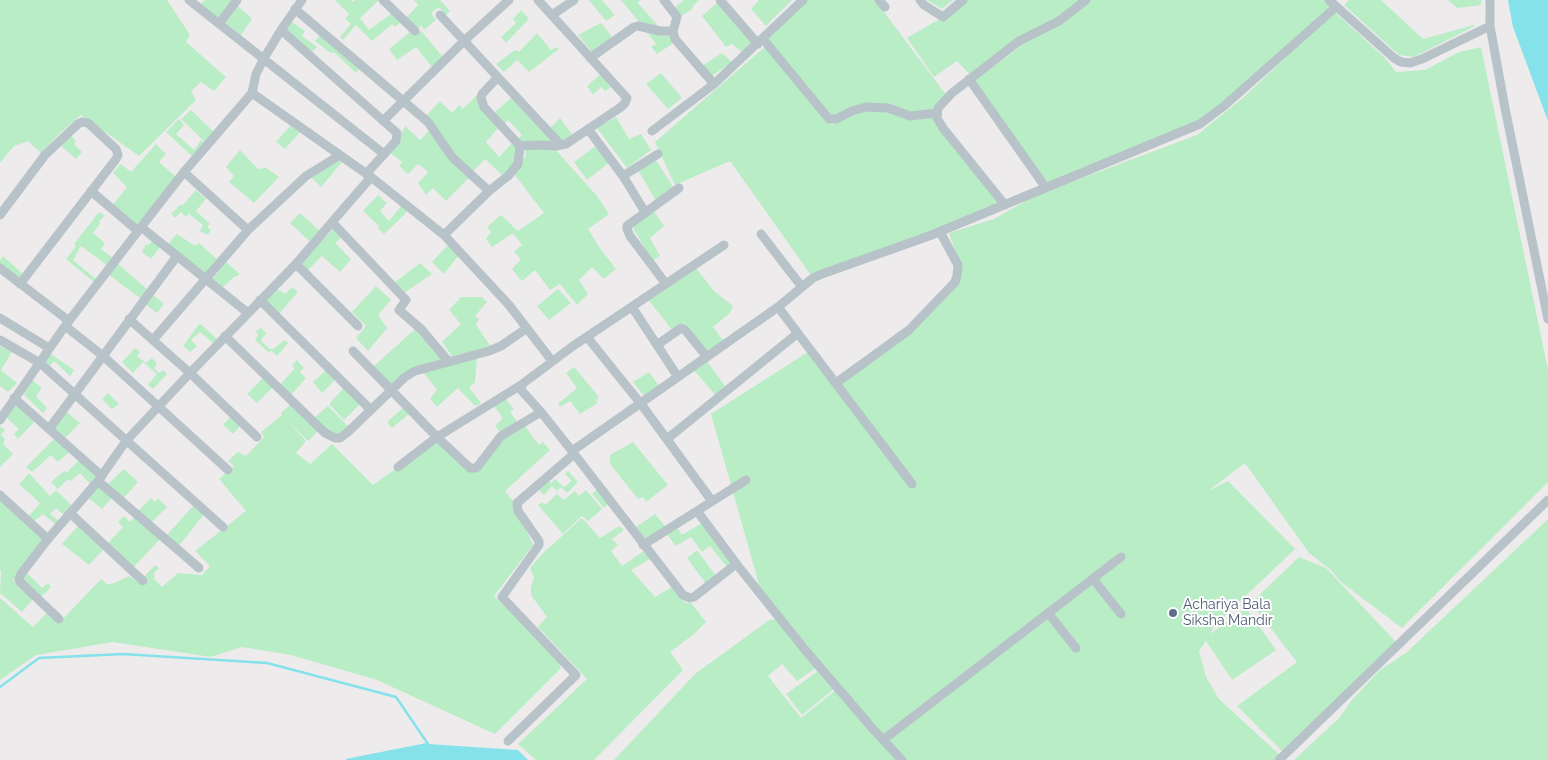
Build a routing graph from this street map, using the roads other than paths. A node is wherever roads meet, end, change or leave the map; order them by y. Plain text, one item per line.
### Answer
1 (189, 0) edge
2 (237, 0) edge
3 (302, 0) edge
4 (383, 0) edge
5 (507, 0) edge
6 (538, 0) edge
7 (574, 0) edge
8 (664, 0) edge
9 (720, 0) edge
10 (803, 0) edge
11 (920, 0) edge
12 (962, 0) edge
13 (1086, 0) edge
14 (1329, 0) edge
15 (1490, 0) edge
16 (1336, 7) junction
17 (295, 10) junction
18 (440, 15) dead end
19 (552, 16) junction
20 (219, 24) junction
21 (1490, 26) junction
22 (280, 30) junction
23 (414, 31) dead end
24 (673, 31) junction
25 (464, 41) junction
26 (760, 42) junction
27 (590, 58) junction
28 (263, 60) junction
29 (498, 78) junction
30 (970, 79) junction
31 (714, 84) junction
32 (252, 93) junction
33 (404, 100) junction
34 (937, 113) junction
35 (383, 120) junction
36 (588, 129) junction
37 (652, 131) dead end
38 (561, 145) junction
39 (520, 146) junction
40 (384, 154) junction
41 (658, 154) dead end
42 (340, 155) junction
43 (184, 172) junction
44 (369, 175) junction
45 (623, 176) junction
46 (679, 188) dead end
47 (1046, 188) junction
48 (91, 191) junction
49 (489, 191) junction
50 (1005, 205) junction
51 (645, 212) junction
52 (0, 215) edge
53 (332, 222) junction
54 (139, 229) junction
55 (248, 230) junction
56 (940, 232) junction
57 (761, 234) dead end
58 (444, 235) junction
59 (724, 245) dead end
60 (177, 256) junction
61 (296, 264) junction
62 (0, 268) edge
63 (206, 280) junction
64 (20, 284) junction
65 (666, 284) junction
66 (802, 287) junction
67 (260, 300) junction
68 (632, 307) junction
69 (778, 307) junction
70 (248, 313) junction
71 (0, 318) edge
72 (129, 319) junction
73 (1548, 319) edge
74 (67, 324) junction
75 (358, 326) dead end
76 (527, 328) junction
77 (798, 333) junction
78 (225, 336) junction
79 (587, 337) junction
80 (0, 340) edge
81 (153, 340) junction
82 (657, 345) junction
83 (49, 348) junction
84 (353, 351) dead end
85 (102, 355) junction
86 (707, 357) junction
87 (552, 361) junction
88 (449, 362) junction
89 (40, 363) junction
90 (190, 373) junction
91 (678, 377) junction
92 (836, 383) junction
93 (521, 385) junction
94 (392, 390) junction
95 (74, 393) junction
96 (14, 398) junction
97 (641, 404) junction
98 (159, 406) junction
99 (371, 410) junction
100 (541, 412) junction
101 (0, 420) edge
102 (49, 429) junction
103 (257, 437) dead end
104 (437, 438) junction
105 (667, 439) junction
106 (126, 441) junction
107 (573, 453) junction
108 (398, 467) dead end
109 (228, 470) dead end
110 (100, 479) junction
111 (746, 480) dead end
112 (912, 484) dead end
113 (0, 495) edge
114 (1548, 500) edge
115 (712, 501) junction
116 (697, 511) junction
117 (70, 513) junction
118 (223, 527) dead end
119 (48, 539) junction
120 (643, 545) junction
121 (1121, 557) dead end
122 (738, 566) junction
123 (199, 568) dead end
124 (1093, 579) junction
125 (143, 581) dead end
126 (1048, 613) junction
127 (1121, 614) dead end
128 (59, 619) dead end
129 (1076, 648) dead end
130 (508, 740) dead end
131 (883, 740) junction
132 (902, 760) edge
133 (1279, 760) edge

1 - 20 street
2 - 20 street
3 - 17 street
4 - 23 street
5 - 25 street
6 - 19 street
7 - 19 street
8 - 24 street
9 - 26 street
10 - 26 street
11 - 12 street
13 - 30 street
14 - 16 street
15 - 21 street
16 - 21 street
16 - 47 street
17 - 22 street
17 - 33 street
18 - 25 street
19 - 27 street
20 - 28 street
21 - 73 street
22 - 28 street
22 - 35 street
24 - 27 street
24 - 31 street
25 - 29 street
25 - 33 street
26 - 31 street
26 - 34 street
27 - 36 street
28 - 32 street
28 - 40 street
29 - 38 street
29 - 39 street
30 - 34 street
30 - 47 street
31 - 37 street
32 - 42 street
32 - 43 street
33 - 35 street
33 - 49 street
34 - 50 street
35 - 40 street
36 - 38 street
36 - 45 street
38 - 39 street
39 - 49 street
40 - 44 street
41 - 45 street
42 - 44 street
42 - 55 street
43 - 54 street
43 - 55 street
44 - 53 street
44 - 58 street
45 - 51 street
46 - 51 street
47 - 50 street
48 - 52 street
48 - 54 street
48 - 64 street
49 - 58 street
50 - 56 street
51 - 65 street
53 - 61 street
53 - 88 street
54 - 60 street
54 - 74 street
55 - 63 street
56 - 66 street
56 - 92 street
57 - 66 street
58 - 76 street
59 - 65 street
60 - 63 street
60 - 72 street
61 - 67 street
61 - 75 street
62 - 64 street
63 - 70 street
63 - 81 street
64 - 74 street
65 - 68 street
66 - 69 street
67 - 70 street
67 - 99 street
68 - 79 street
68 - 82 street
69 - 77 street
69 - 86 street
70 - 78 street
71 - 83 street
72 - 81 street
72 - 85 street
74 - 83 street
74 - 85 street
76 - 87 street
76 - 88 street
77 - 92 street
77 - 105 street
78 - 90 street
78 - 99 street
79 - 87 street
79 - 97 street
80 - 89 street
81 - 90 street
82 - 86 street
82 - 91 street
83 - 89 street
84 - 94 street
85 - 95 street
85 - 98 street
86 - 91 street
87 - 93 street
88 - 94 street
89 - 95 street
89 - 96 street
90 - 98 street
90 - 103 street
91 - 97 street
92 - 112 street
93 - 100 street
93 - 104 street
94 - 99 street
94 - 104 street
95 - 102 street
95 - 106 street
96 - 101 street
96 - 102 street
97 - 105 street
97 - 107 street
98 - 106 street
98 - 109 street
100 - 104 street
100 - 107 street
102 - 110 street
104 - 108 street
105 - 115 street
106 - 110 street
106 - 118 street
107 - 120 street
107 - 130 street
110 - 117 street
110 - 123 street
111 - 115 street
113 - 119 street
114 - 133 street
115 - 116 street
116 - 120 street
116 - 122 street
117 - 119 street
117 - 125 street
119 - 128 street
120 - 122 street
121 - 124 street
122 - 131 street
124 - 126 street
124 - 127 street
126 - 129 street
126 - 131 street
131 - 132 street

